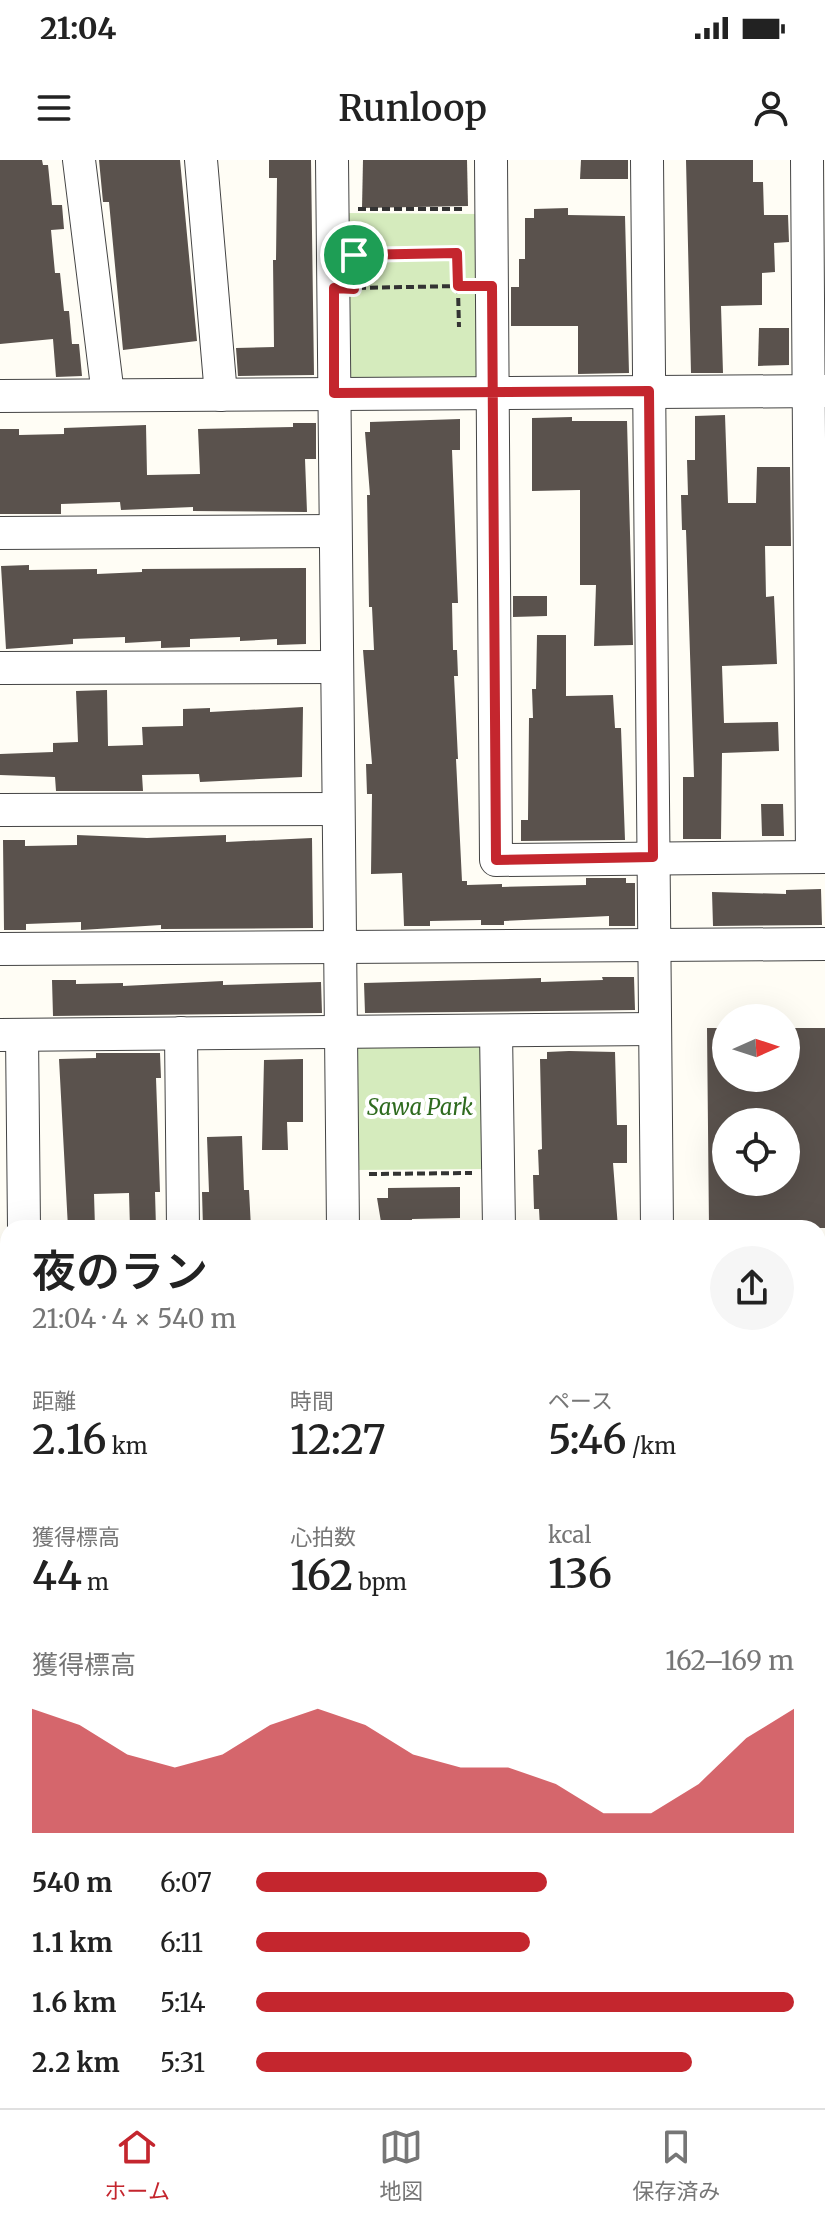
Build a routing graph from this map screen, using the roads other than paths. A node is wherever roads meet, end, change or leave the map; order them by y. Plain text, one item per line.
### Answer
1 (79, 160) edge
2 (201, 160) edge
3 (332, 160) edge
4 (491, 160) edge
5 (647, 160) edge
6 (807, 160) edge
7 (815, 244) edge
8 (649, 391) junction
9 (816, 391) edge
10 (334, 393) junction
11 (494, 393) junction
12 (108, 395) junction
13 (221, 395) junction
14 (0, 396) edge
15 (335, 531) junction
16 (0, 533) edge
17 (336, 667) junction
18 (0, 668) edge
19 (338, 809) junction
20 (0, 810) edge
21 (653, 857) junction
22 (818, 857) edge
23 (825, 944) edge
24 (654, 945) junction
25 (339, 947) junction
26 (0, 949) edge
27 (654, 1029) junction
28 (340, 1032) junction
29 (496, 1032) junction
30 (181, 1033) junction
31 (11, 1035) edge
32 (23, 1220) edge
33 (183, 1220) edge
34 (343, 1220) edge
35 (499, 1220) edge
36 (657, 1220) edge

1 - 12 street
2 - 13 street
3 - 10 street
4 - 11 street
5 - 8 street
6 - 7 street
7 - 9 street
8 - 9 street
8 - 11 street
8 - 21 street
9 - 22 street
10 - 11 street
10 - 13 street
10 - 15 street
11 - 21 street
12 - 13 street
12 - 14 street
15 - 16 street
15 - 17 street
17 - 18 street
17 - 19 street
19 - 20 street
19 - 25 street
21 - 22 street
21 - 24 street
23 - 24 street
24 - 25 street
24 - 27 street
25 - 26 street
25 - 28 street
27 - 29 street
27 - 36 street
28 - 29 street
28 - 30 street
28 - 34 street
29 - 35 street
30 - 31 street
30 - 33 street
31 - 32 street

